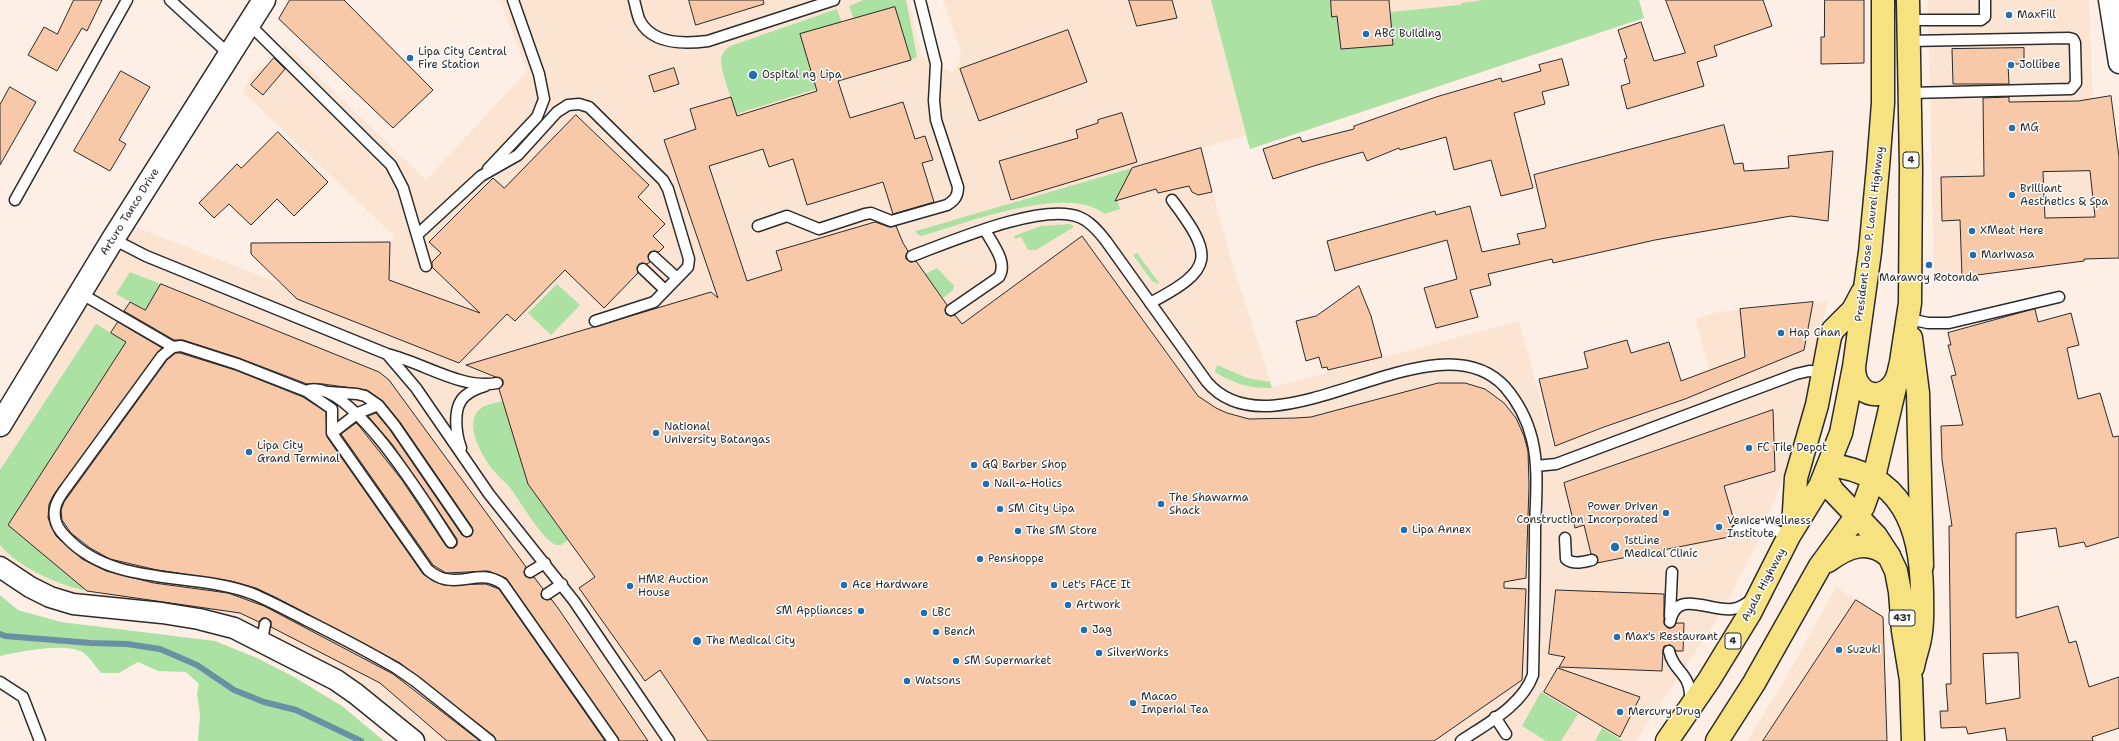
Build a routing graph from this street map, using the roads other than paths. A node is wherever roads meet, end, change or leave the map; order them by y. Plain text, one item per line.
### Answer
1 (127, 0) edge
2 (170, 0) edge
3 (264, 0) edge
4 (513, 0) edge
5 (634, 0) edge
6 (834, 0) edge
7 (920, 0) edge
8 (1884, 0) edge
9 (1985, 0) edge
10 (2109, 0) edge
11 (1909, 20) edge
12 (249, 24) junction
13 (230, 55) junction
14 (2119, 63) edge
15 (1910, 93) junction
16 (481, 176) junction
17 (15, 200) dead end
18 (1172, 200) dead end
19 (758, 226) dead end
20 (985, 230) junction
21 (417, 235) junction
22 (113, 239) junction
23 (912, 256) dead end
24 (654, 257) dead end
25 (426, 266) dead end
26 (642, 269) dead end
27 (677, 278) junction
28 (1864, 288) junction
29 (665, 290) junction
30 (80, 293) junction
31 (2059, 297) dead end
32 (1150, 303) junction
33 (951, 310) dead end
34 (1908, 319) junction
35 (595, 321) dead end
36 (173, 347) junction
37 (387, 354) junction
38 (1854, 367) junction
39 (1824, 372) junction
40 (1899, 372) junction
41 (497, 383) dead end
42 (485, 386) junction
43 (306, 391) junction
44 (328, 392) junction
45 (378, 405) junction
46 (358, 413) junction
47 (0, 426) edge
48 (332, 433) junction
49 (466, 460) junction
50 (1536, 466) junction
51 (1828, 468) junction
52 (1874, 477) junction
53 (1858, 515) junction
54 (1737, 530) dead end
55 (467, 531) dead end
56 (1789, 536) junction
57 (1565, 538) dead end
58 (451, 542) dead end
59 (1889, 556) junction
60 (1592, 560) dead end
61 (544, 563) junction
62 (1820, 566) junction
63 (1922, 566) junction
64 (0, 567) edge
65 (530, 572) dead end
66 (1672, 572) dead end
67 (562, 584) junction
68 (1761, 591) junction
69 (547, 594) dead end
70 (1669, 651) dead end
71 (1911, 680) junction
72 (0, 682) edge
73 (1689, 710) junction
74 (1495, 717) junction
75 (1479, 728) junction
76 (1506, 734) dead end
77 (40, 741) edge
78 (414, 741) edge
79 (490, 741) edge
80 (614, 741) edge
81 (669, 741) edge
82 (1460, 741) edge
83 (1473, 741) edge
84 (1667, 741) edge
85 (1717, 741) edge
86 (1913, 741) edge

1 - 17 lane
2 - 13 lane
3 - 12 street, Arturo Tanco Drive
4 - 16 lane
5 - 6 lane
7 - 19 lane
8 - 28 main road, President Jose P. Laurel Highway / 4
9 - 11 lane
10 - 14 street
11 - 15 main road, 4
11 - 15 lane
12 - 13 street, Arturo Tanco Drive
12 - 21 lane
13 - 22 street, Arturo Tanco Drive
15 - 34 main road, 4
16 - 21 lane
16 - 27 lane
18 - 32 lane
20 - 23 lane
20 - 32 lane
20 - 33 lane
21 - 25 lane
22 - 30 street, Arturo Tanco Drive
22 - 37 lane
24 - 27 lane
26 - 29 lane
27 - 29 lane
28 - 38 main road, President Jose P. Laurel Highway / 4
28 - 39 main road
29 - 35 lane
30 - 36 lane
30 - 47 street, Arturo Tanco Drive
31 - 34 lane
32 - 50 lane
34 - 40 main road, 4
34 - 63 main road
36 - 43 lane
36 - 79 lane
37 - 42 lane
37 - 49 lane
38 - 40 main road
38 - 51 main road, President Jose P. Laurel Highway / 4
39 - 50 lane
39 - 56 main road
40 - 52 main road, 4
41 - 42 lane
42 - 49 lane
43 - 44 lane
43 - 48 lane
44 - 45 lane
44 - 46 lane
45 - 46 lane
45 - 55 lane
46 - 48 lane
46 - 58 lane
48 - 80 lane
49 - 61 lane
50 - 74 lane
51 - 52 main road, 431
51 - 53 main road, 431
51 - 56 main road, Ayala Highway / 4
52 - 53 main road, 4
52 - 63 main road, 431
53 - 59 main road, 431
53 - 62 main road, 4
54 - 56 lane
56 - 68 main road, Ayala Highway / 4
57 - 60 lane
59 - 62 main road
59 - 71 main road, 431
61 - 65 lane
61 - 67 lane
62 - 85 main road, 4
63 - 71 main road, 431
64 - 78 street
66 - 68 lane
67 - 69 lane
67 - 81 lane
68 - 73 main road, Ayala Highway / 4
70 - 73 lane
71 - 86 main road, 431
72 - 77 lane
73 - 84 main road, Ayala Highway / 4
74 - 75 lane
74 - 76 lane
75 - 82 lane
75 - 83 lane

